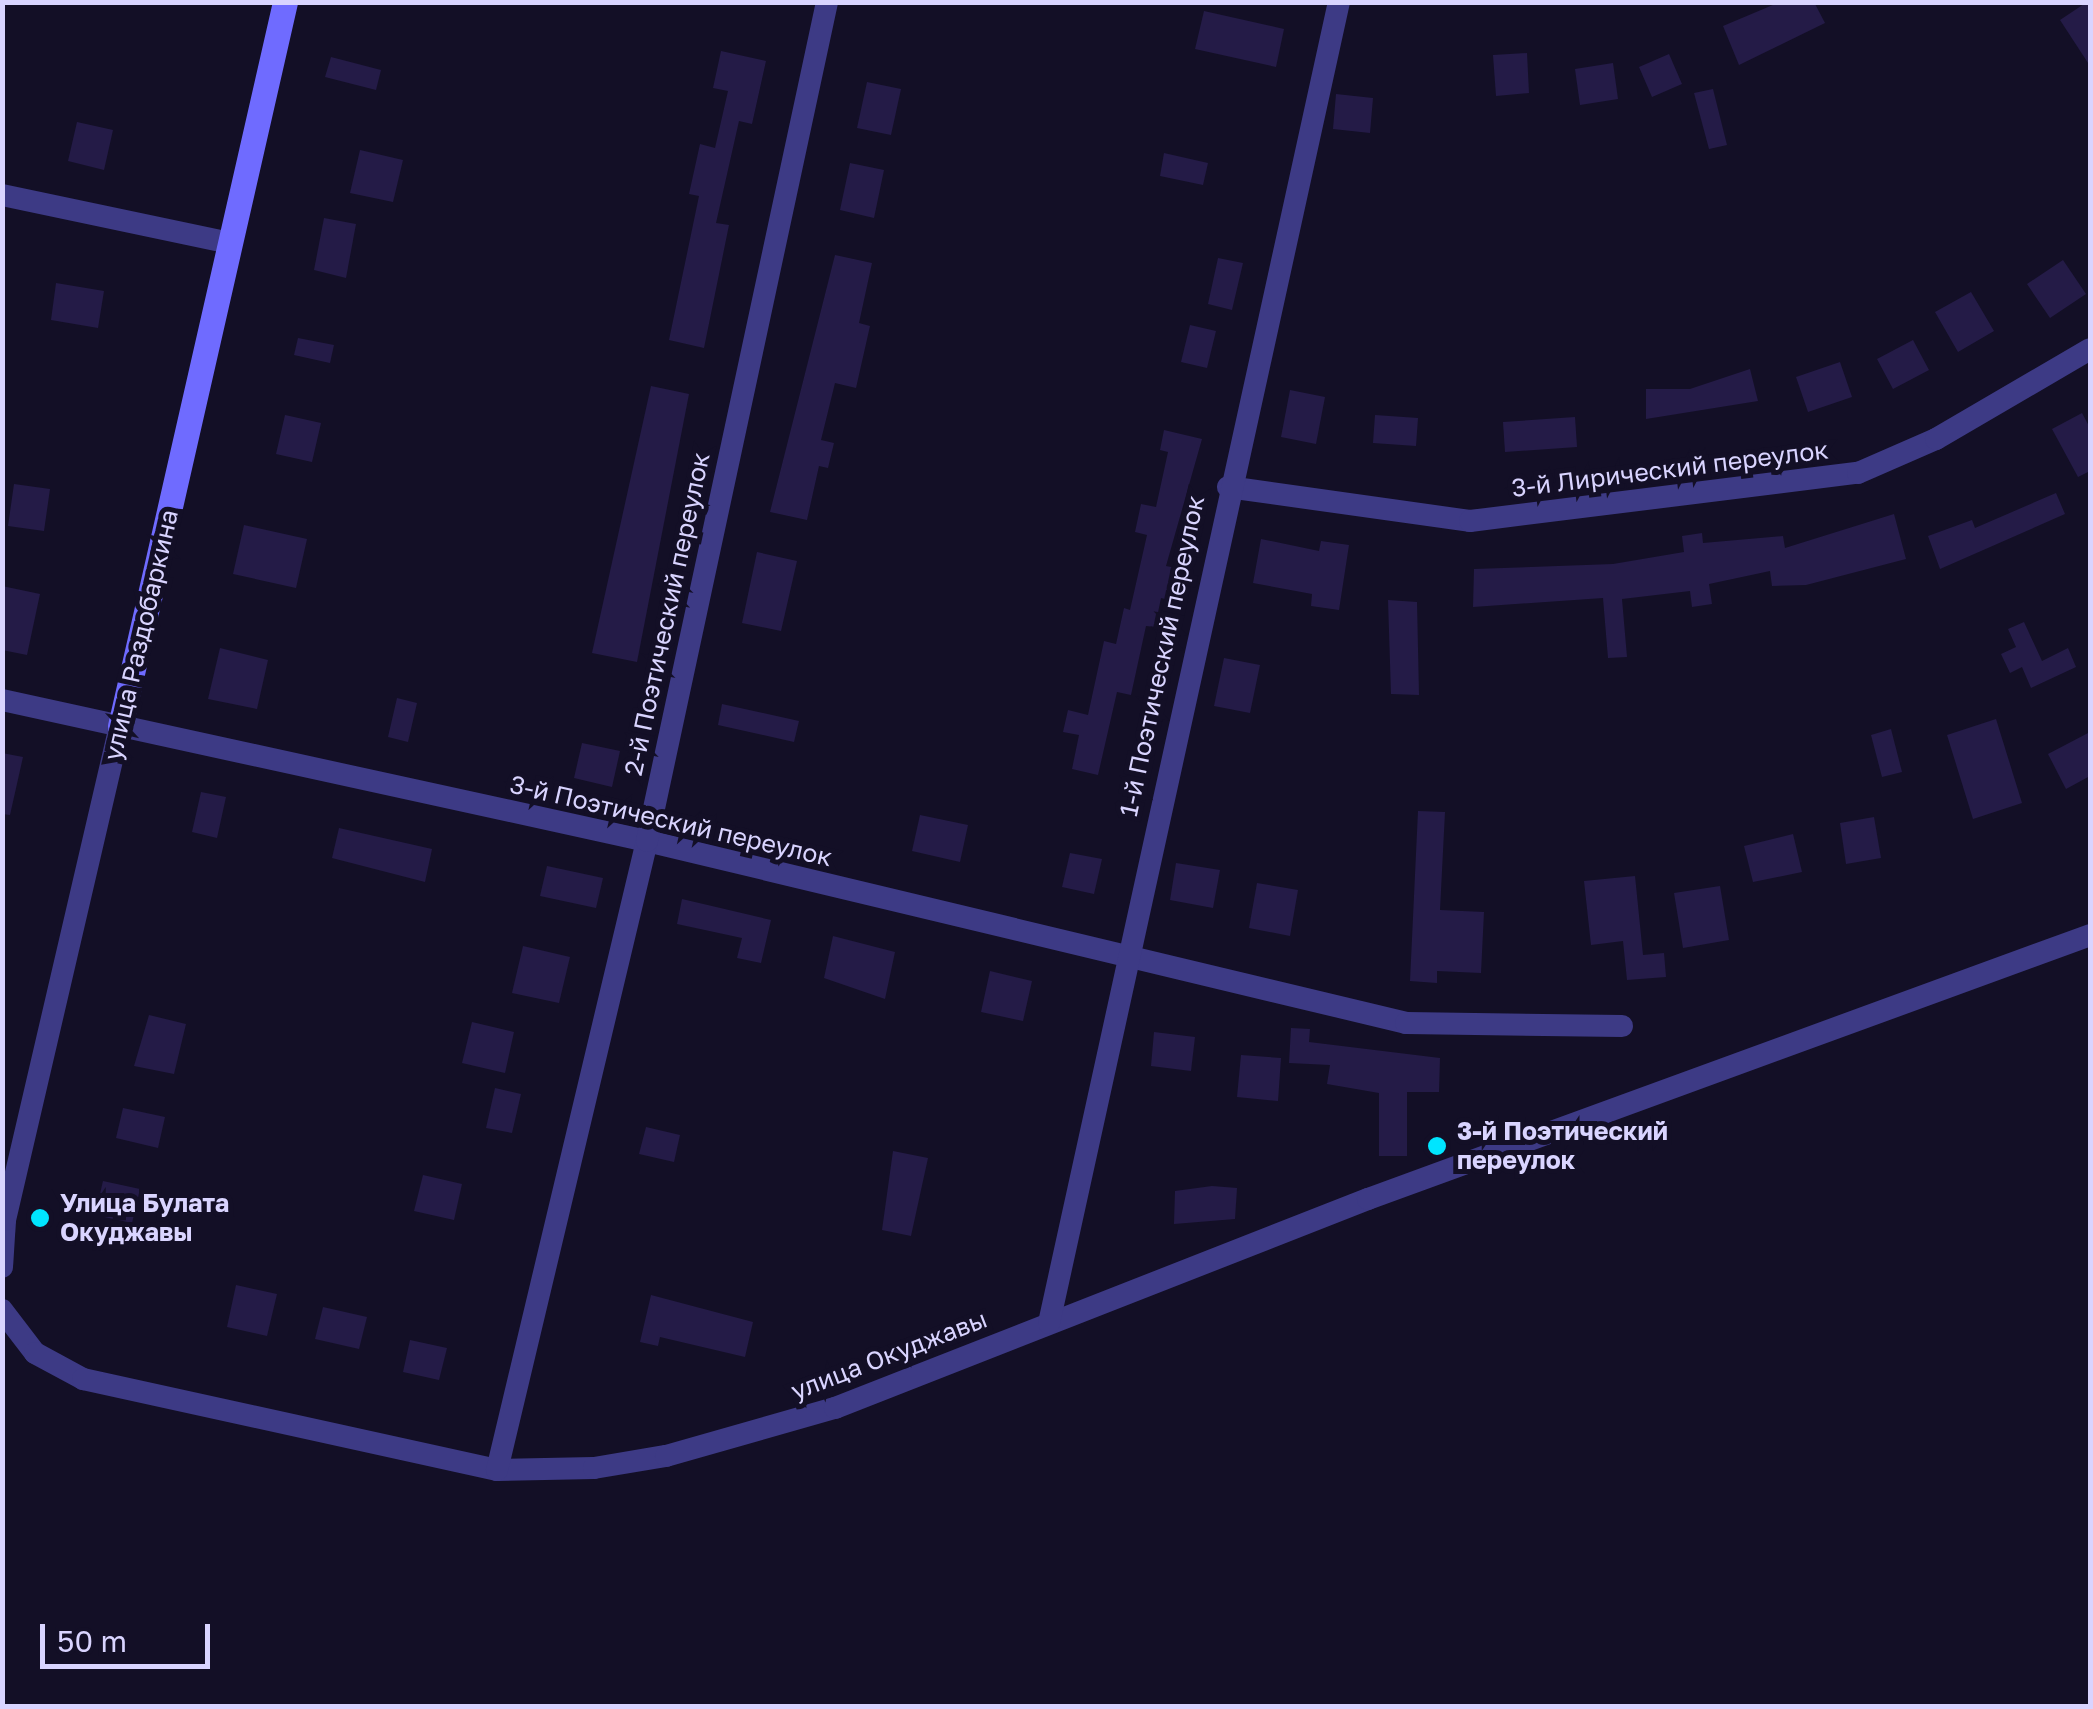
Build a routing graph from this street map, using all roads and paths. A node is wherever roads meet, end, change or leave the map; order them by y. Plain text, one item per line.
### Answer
1 (285, 2) edge
2 (828, 2) edge
3 (1339, 2) edge
4 (2, 195) edge
5 (230, 243) junction
6 (2090, 348) edge
7 (1228, 487) junction
8 (2, 700) edge
9 (120, 726) junction
10 (647, 841) junction
11 (2090, 935) edge
12 (1124, 959) junction
13 (1622, 1026) dead end
14 (4, 1220) edge
15 (2, 1267) edge
16 (2, 1310) edge
17 (1049, 1322) junction
18 (498, 1470) junction

1 - 5 street, улица Раздобаркина
2 - 10 street, 2-й Поэтический переулок
3 - 7 street, 1-й Поэтический переулок
4 - 5 street
5 - 9 street, улица Раздобаркина
6 - 7 street, 3-й Лирический переулок
7 - 12 street, 1-й Поэтический переулок
8 - 9 street, 3-й Поэтический переулок
9 - 10 street, 3-й Поэтический переулок
9 - 14 street, улица Раздобаркина
10 - 12 street, 3-й Поэтический переулок
10 - 18 street, 2-й Поэтический переулок
11 - 17 street, улица Окуджавы
12 - 13 street, 3-й Поэтический переулок
12 - 17 street, 1-й Поэтический переулок
14 - 15 street, улица Раздобаркина
16 - 18 street, улица Окуджавы
17 - 18 street, улица Окуджавы

